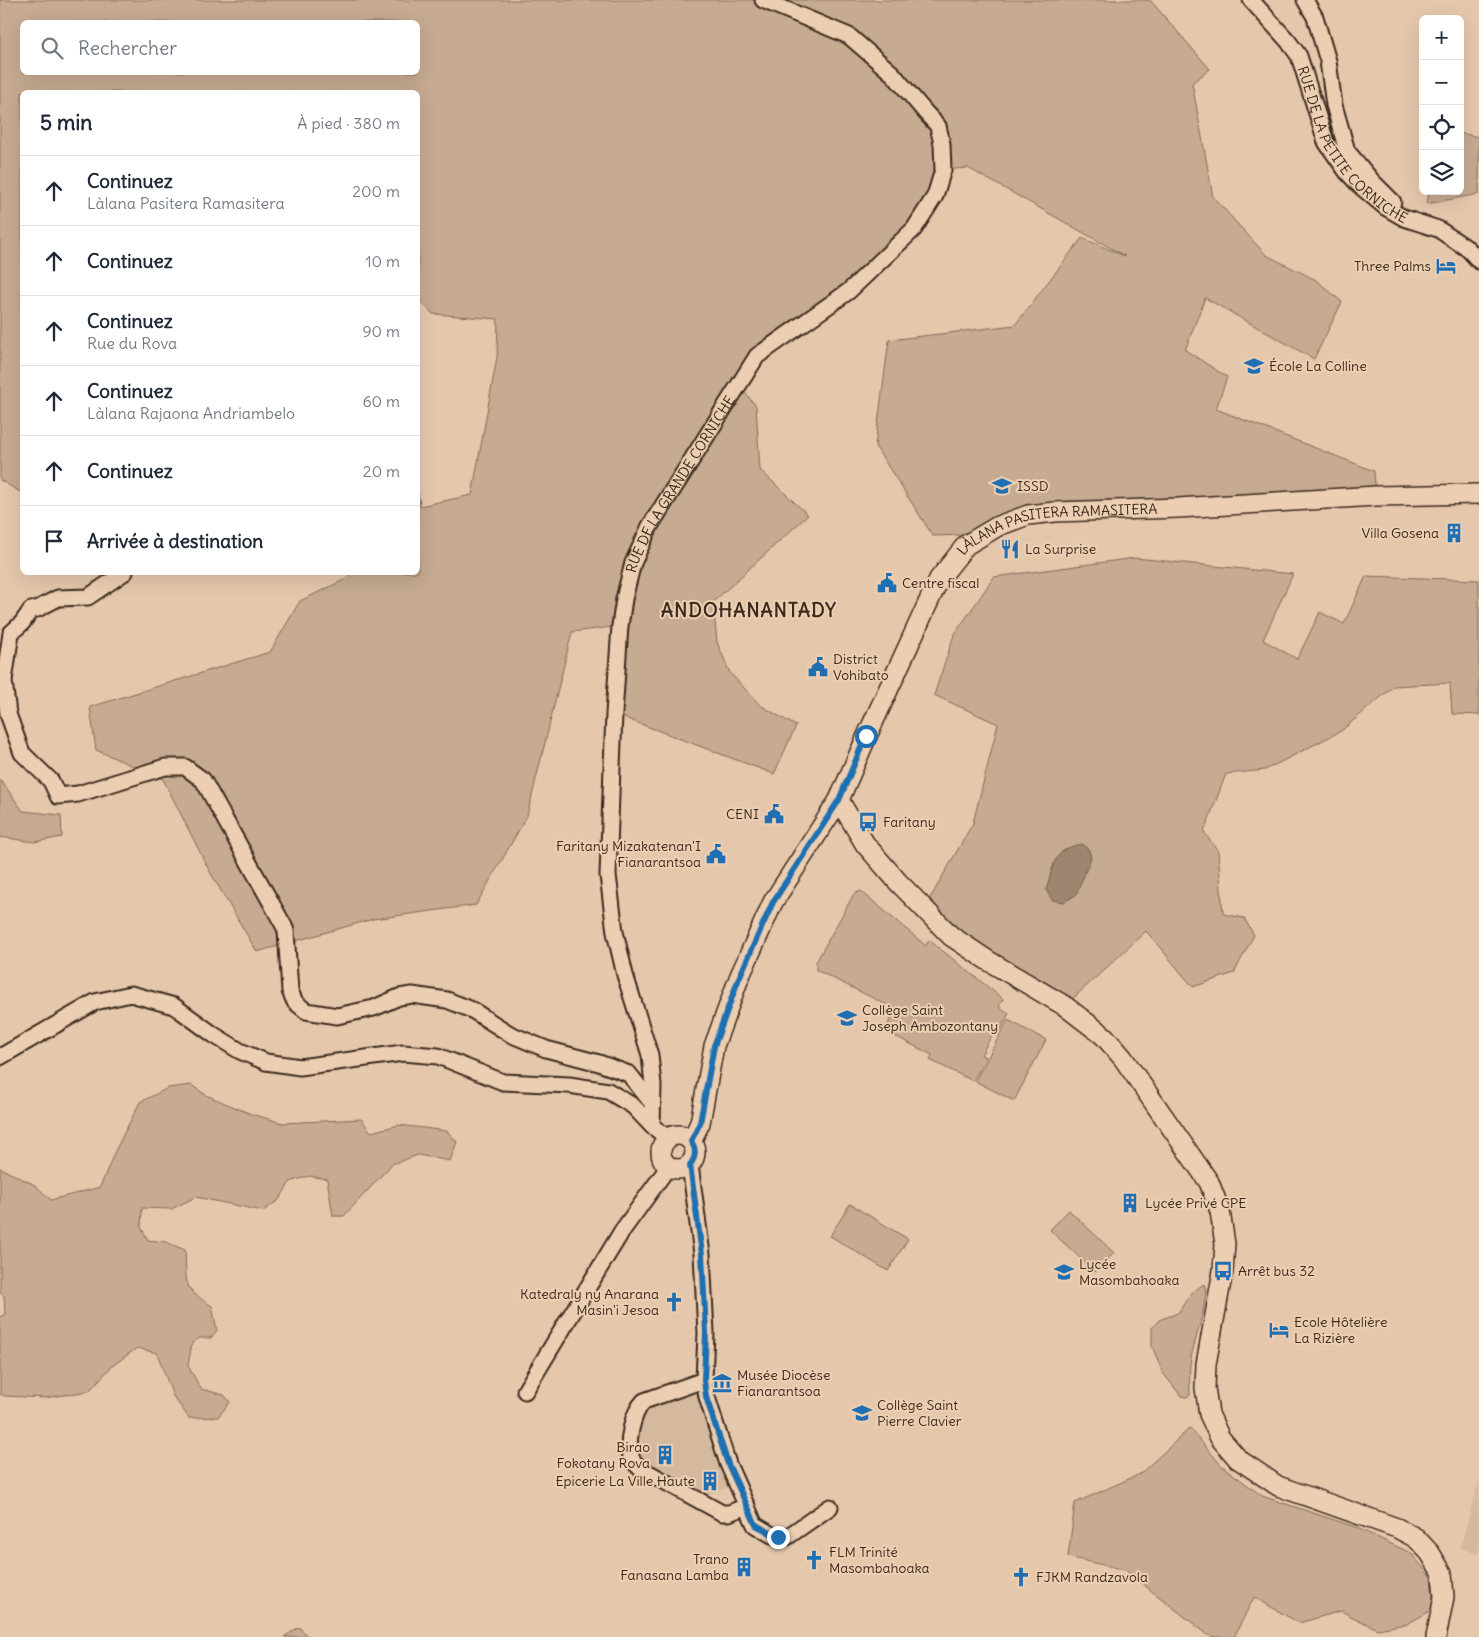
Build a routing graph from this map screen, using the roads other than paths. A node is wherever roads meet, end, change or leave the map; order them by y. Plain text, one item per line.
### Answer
1 (763, 0) edge
2 (1251, 0) edge
3 (1305, 0) edge
4 (1402, 217) junction
5 (1479, 261) edge
6 (1479, 494) edge
7 (121, 575) edge
8 (839, 800) junction
9 (0, 1057) edge
10 (652, 1103) junction
11 (652, 1126) junction
12 (668, 1138) junction
13 (691, 1141) junction
14 (690, 1165) junction
15 (669, 1166) junction
16 (704, 1380) junction
17 (525, 1391) dead end
18 (747, 1506) junction
19 (830, 1507) dead end
20 (1436, 1637) edge

1 - 10 street, RUE DE LA GRANDE CORNICHE
2 - 4 street, RUE DE LA PETITE CORNICHE
3 - 4 street
4 - 5 street, RUE DE LA PETITE CORNICHE
6 - 8 street, LÀLANA PASITERA RAMASITERA
7 - 10 street
8 - 13 street, LÀLANA PASITERA RAMASITERA
8 - 20 street
9 - 11 street
10 - 11 street, RUE DE LA GRANDE CORNICHE
11 - 12 street
12 - 13 street
12 - 15 street
13 - 14 street
14 - 15 street
14 - 16 street
15 - 17 street
16 - 18 street
16 - 18 street
18 - 19 street

